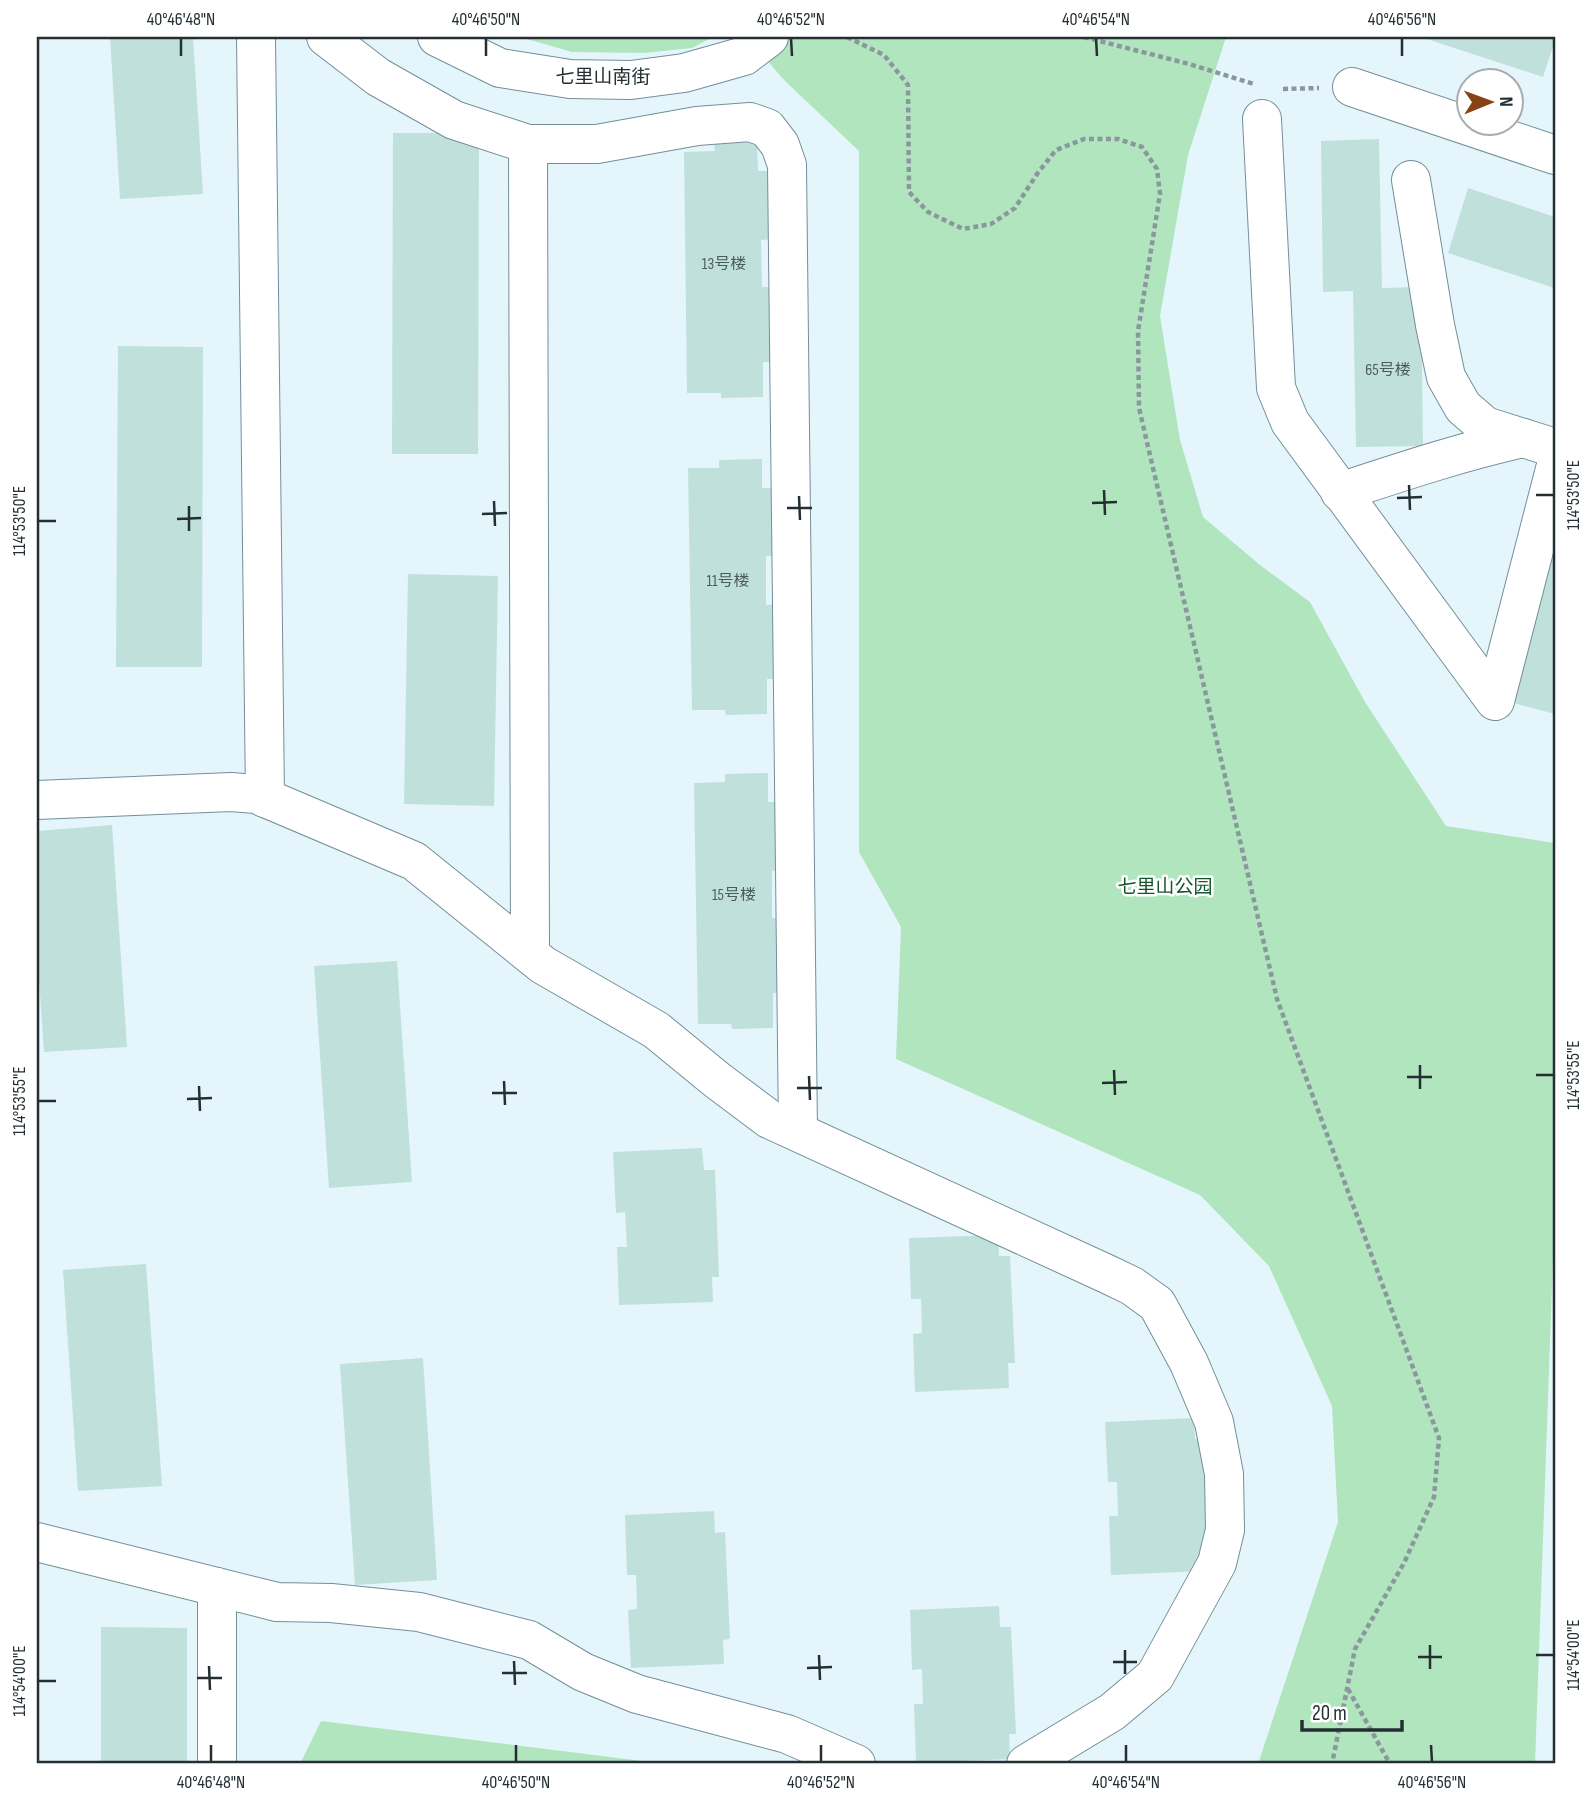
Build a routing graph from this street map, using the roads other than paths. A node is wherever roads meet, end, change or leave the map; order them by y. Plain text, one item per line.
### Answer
1 (256, 37) edge
2 (326, 37) edge
3 (437, 37) edge
4 (769, 37) edge
5 (1352, 87) road end
6 (1263, 98) road end
7 (528, 144) junction
8 (1555, 155) edge
9 (1410, 180) dead end
10 (1539, 443) edge
11 (1555, 468) edge
12 (1340, 492) junction
13 (265, 798) junction
14 (37, 800) edge
15 (530, 954) junction
16 (798, 1132) junction
17 (37, 1542) edge
18 (217, 1587) junction
19 (216, 1764) edge
20 (856, 1764) edge
21 (1026, 1764) edge

1 - 13 street
2 - 7 street
3 - 4 street, 七里山南街
5 - 8 street
6 - 12 street
7 - 15 street
7 - 16 street
9 - 10 street
10 - 12 street
11 - 12 street
13 - 14 street
13 - 15 street
15 - 16 street
16 - 21 street
17 - 18 street
18 - 19 street
18 - 20 street

